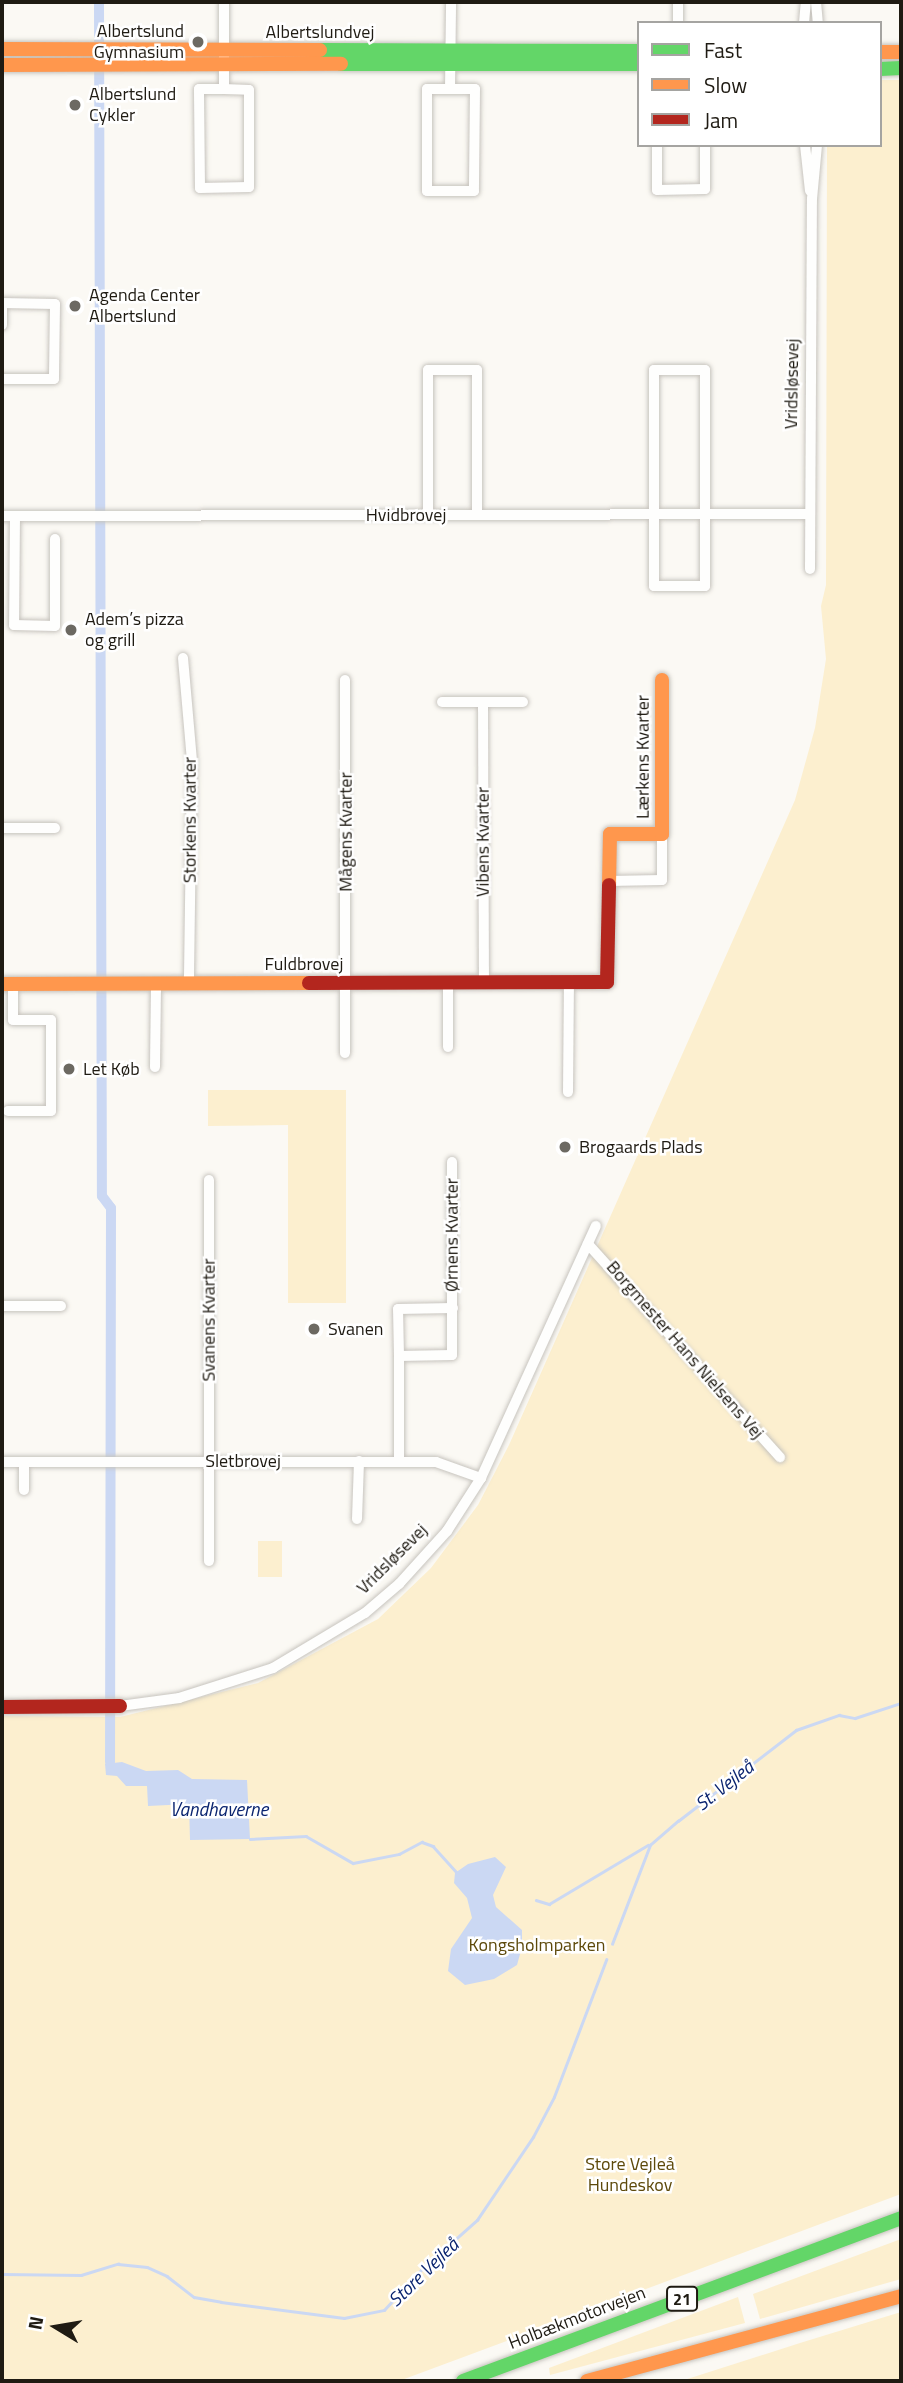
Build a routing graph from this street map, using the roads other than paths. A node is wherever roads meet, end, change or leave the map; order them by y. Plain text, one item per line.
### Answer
1 (224, 2) edge
2 (451, 2) edge
3 (678, 2) edge
4 (806, 2) edge
5 (816, 2) edge
6 (678, 21) edge
7 (804, 21) edge
8 (818, 21) edge
9 (2, 49) edge
10 (637, 51) edge
11 (882, 52) edge
12 (901, 52) edge
13 (107, 58) junction
14 (224, 58) junction
15 (451, 58) junction
16 (637, 64) edge
17 (2, 65) edge
18 (901, 68) edge
19 (882, 69) edge
20 (224, 89) junction
21 (450, 89) junction
22 (657, 147) edge
23 (705, 147) edge
24 (805, 147) edge
25 (817, 147) edge
26 (812, 199) junction
27 (2, 325) edge
28 (2, 379) edge
29 (428, 514) junction
30 (477, 514) junction
31 (810, 514) junction
32 (654, 515) junction
33 (705, 515) junction
34 (2, 516) edge
35 (15, 516) junction
36 (55, 539) dead end
37 (810, 569) dead end
38 (183, 658) dead end
39 (662, 680) dead end
40 (345, 681) dead end
41 (442, 702) dead end
42 (483, 702) junction
43 (523, 702) dead end
44 (2, 828) edge
45 (55, 828) dead end
46 (662, 834) junction
47 (609, 881) junction
48 (448, 982) junction
49 (484, 982) junction
50 (569, 982) junction
51 (607, 982) joint
52 (347, 983) junction
53 (8, 984) edge
54 (156, 984) junction
55 (189, 984) junction
56 (448, 1047) dead end
57 (345, 1053) dead end
58 (155, 1067) dead end
59 (569, 1092) dead end
60 (8, 1111) dead end
61 (452, 1161) dead end
62 (209, 1180) dead end
63 (596, 1226) dead end
64 (588, 1244) junction
65 (2, 1306) edge
66 (61, 1306) dead end
67 (453, 1308) junction
68 (399, 1356) junction
69 (780, 1457) dead end
70 (210, 1460) junction
71 (359, 1461) junction
72 (399, 1461) junction
73 (2, 1462) edge
74 (24, 1462) junction
75 (481, 1478) junction
76 (24, 1490) dead end
77 (357, 1519) dead end
78 (209, 1561) dead end
79 (120, 1706) joint
80 (2, 1707) edge
81 (901, 2218) edge
82 (901, 2296) edge
83 (463, 2381) edge
84 (587, 2381) edge

1 - 14 street
2 - 15 street
3 - 6 street
4 - 7 street
5 - 8 street
9 - 13 main road, Albertslundvej
10 - 15 main road, Albertslundvej
11 - 12 main road
13 - 14 main road, Albertslundvej
13 - 17 main road, Albertslundvej
14 - 15 main road, Albertslundvej
14 - 20 street
15 - 16 main road, Albertslundvej
15 - 21 street
18 - 19 main road
20 - 20 street
21 - 21 street
22 - 23 street
24 - 26 street, Vridsløsevej
25 - 26 street, Vridsløsevej
26 - 31 street, Vridsløsevej
27 - 28 street
29 - 30 street, Hvidbrovej
29 - 30 street
29 - 35 street, Hvidbrovej
30 - 32 street, Hvidbrovej
31 - 33 street, Hvidbrovej
31 - 37 street, Vridsløsevej
32 - 33 street, Hvidbrovej
32 - 33 street
32 - 33 street
34 - 35 street, Hvidbrovej
35 - 36 street
38 - 55 street, Storkens Kvarter
39 - 46 main road, Lærkens Kvarter
40 - 52 street, Mågens Kvarter
41 - 42 street
42 - 43 street
42 - 49 street, Vibens Kvarter
44 - 45 street
46 - 47 street, Lærkens Kvarter
46 - 47 main road, Lærkens Kvarter
47 - 51 main road, Lærkens Kvarter
48 - 49 main road, Fuldbrovej
48 - 52 main road, Fuldbrovej
48 - 56 street
49 - 50 main road, Fuldbrovej
50 - 51 main road, Fuldbrovej
50 - 59 street
52 - 55 main road, Fuldbrovej
52 - 57 street, Mågens Kvarter
53 - 54 main road, Fuldbrovej
53 - 60 street
54 - 55 main road, Fuldbrovej
54 - 58 street
61 - 67 street, Ørnens Kvarter
62 - 70 street, Svanens Kvarter
63 - 64 street, Vridsløsevej
64 - 69 street, Borgmester Hans Nielsens Vej
64 - 75 street, Vridsløsevej
65 - 66 street
67 - 68 street, Ørnens Kvarter
67 - 68 street, Ørnens Kvarter
68 - 72 street, Ørnens Kvarter
70 - 71 street, Sletbrovej
70 - 74 street, Sletbrovej
70 - 78 street, Svanens Kvarter
71 - 72 street, Sletbrovej
71 - 77 street
72 - 75 street, Sletbrovej
73 - 74 street, Sletbrovej
74 - 76 street
75 - 79 street, Vridsløsevej
79 - 80 main road, Vridsløsevej
81 - 83 main road, Holbækmotorvejen / 21
82 - 84 main road

